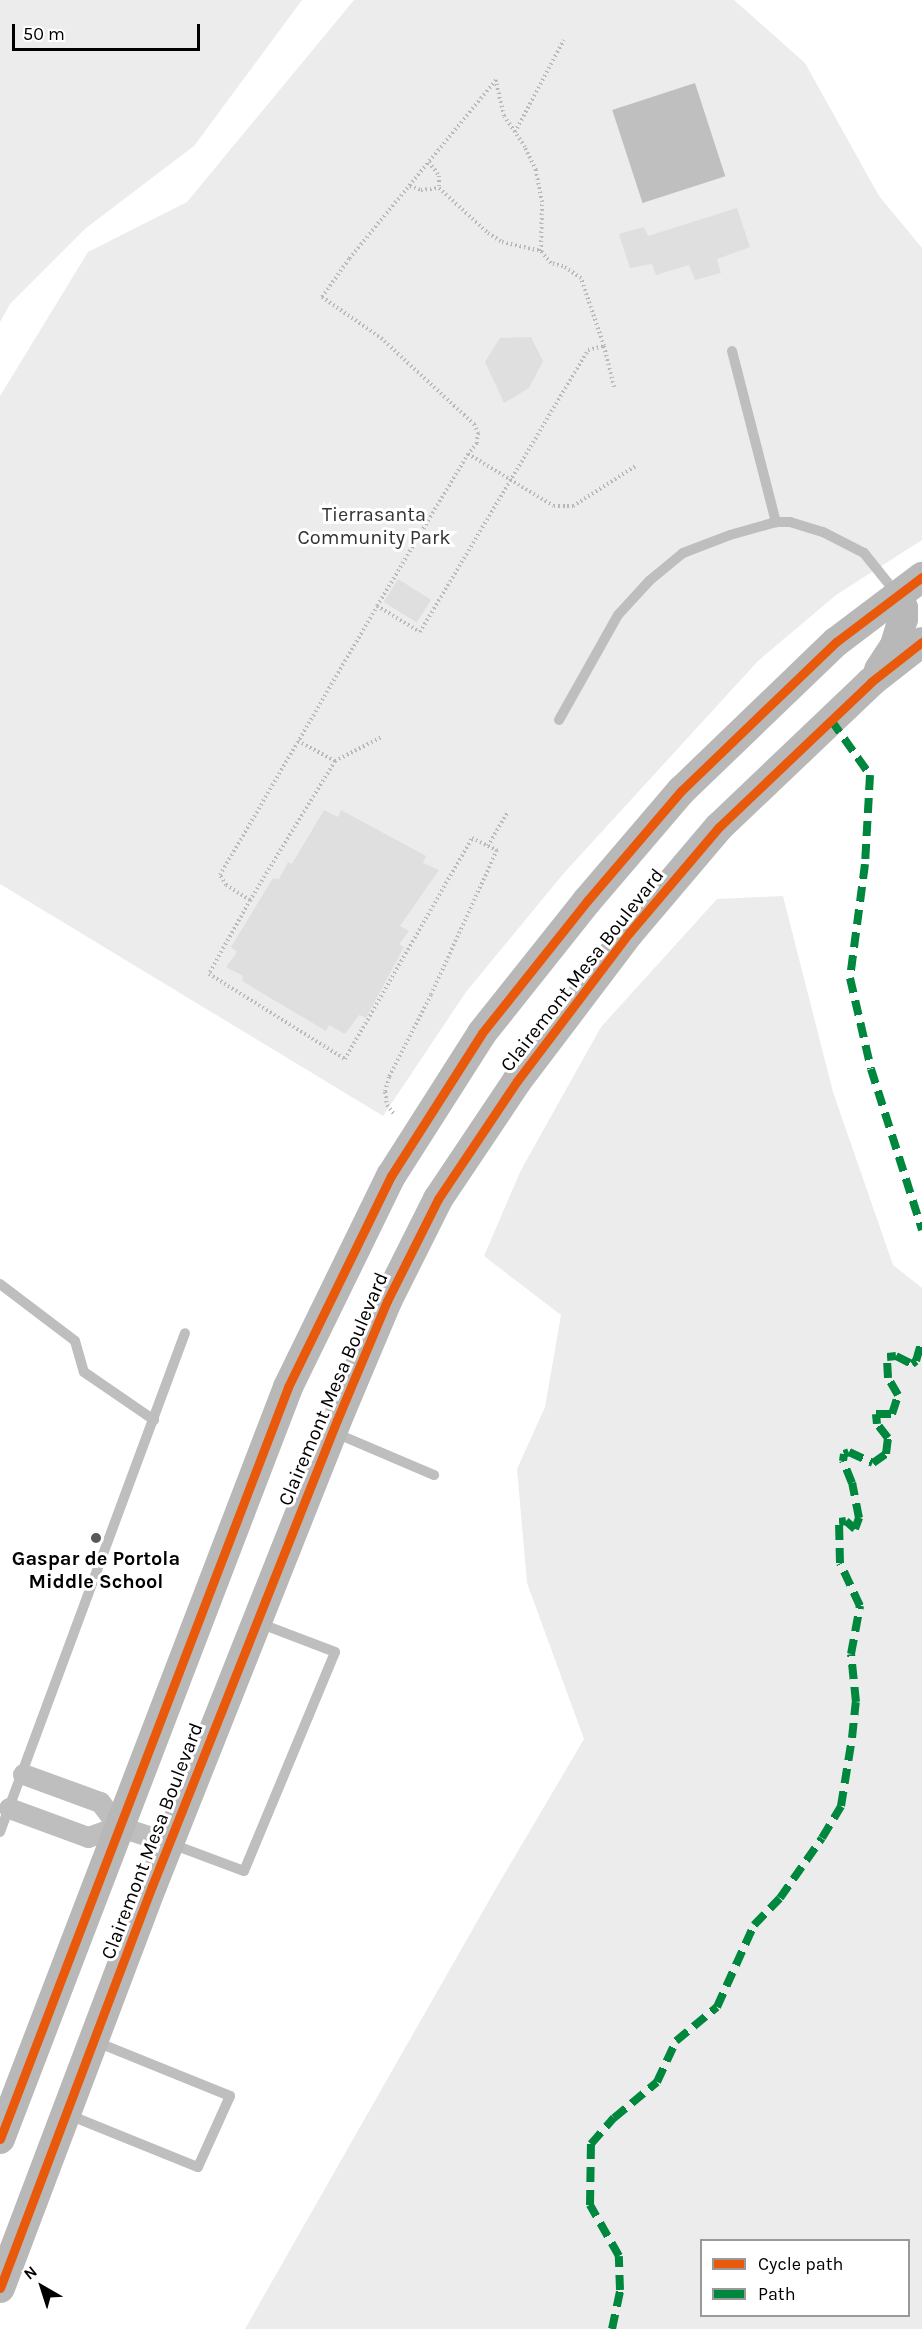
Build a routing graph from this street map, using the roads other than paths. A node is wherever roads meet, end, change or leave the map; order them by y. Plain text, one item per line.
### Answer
1 (732, 351) dead end
2 (776, 522) junction
3 (922, 577) edge
4 (898, 595) junction
5 (922, 642) edge
6 (871, 682) junction
7 (559, 720) dead end
8 (0, 1284) edge
9 (185, 1333) dead end
10 (154, 1420) junction
11 (333, 1432) junction
12 (434, 1475) dead end
13 (256, 1623) junction
14 (23, 1774) junction
15 (9, 1808) junction
16 (118, 1826) junction
17 (0, 1832) edge
18 (169, 1843) junction
19 (94, 2041) junction
20 (66, 2114) junction
21 (0, 2139) edge
22 (0, 2288) edge

1 - 2 lane
2 - 4 lane
2 - 7 lane
3 - 4 main road, Clairemont Mesa Boulevard
4 - 6 main road
4 - 16 main road, Clairemont Mesa Boulevard
5 - 6 main road, Clairemont Mesa Boulevard
6 - 11 main road, Clairemont Mesa Boulevard
8 - 10 lane
9 - 10 lane
10 - 14 lane
11 - 12 lane
11 - 13 main road, Clairemont Mesa Boulevard
13 - 18 main road, Clairemont Mesa Boulevard
13 - 18 lane
14 - 15 lane
14 - 16 street
15 - 16 street
15 - 17 lane
16 - 18 street
16 - 21 main road, Clairemont Mesa Boulevard
18 - 19 main road, Clairemont Mesa Boulevard
19 - 20 main road, Clairemont Mesa Boulevard
19 - 20 lane
20 - 22 main road, Clairemont Mesa Boulevard

